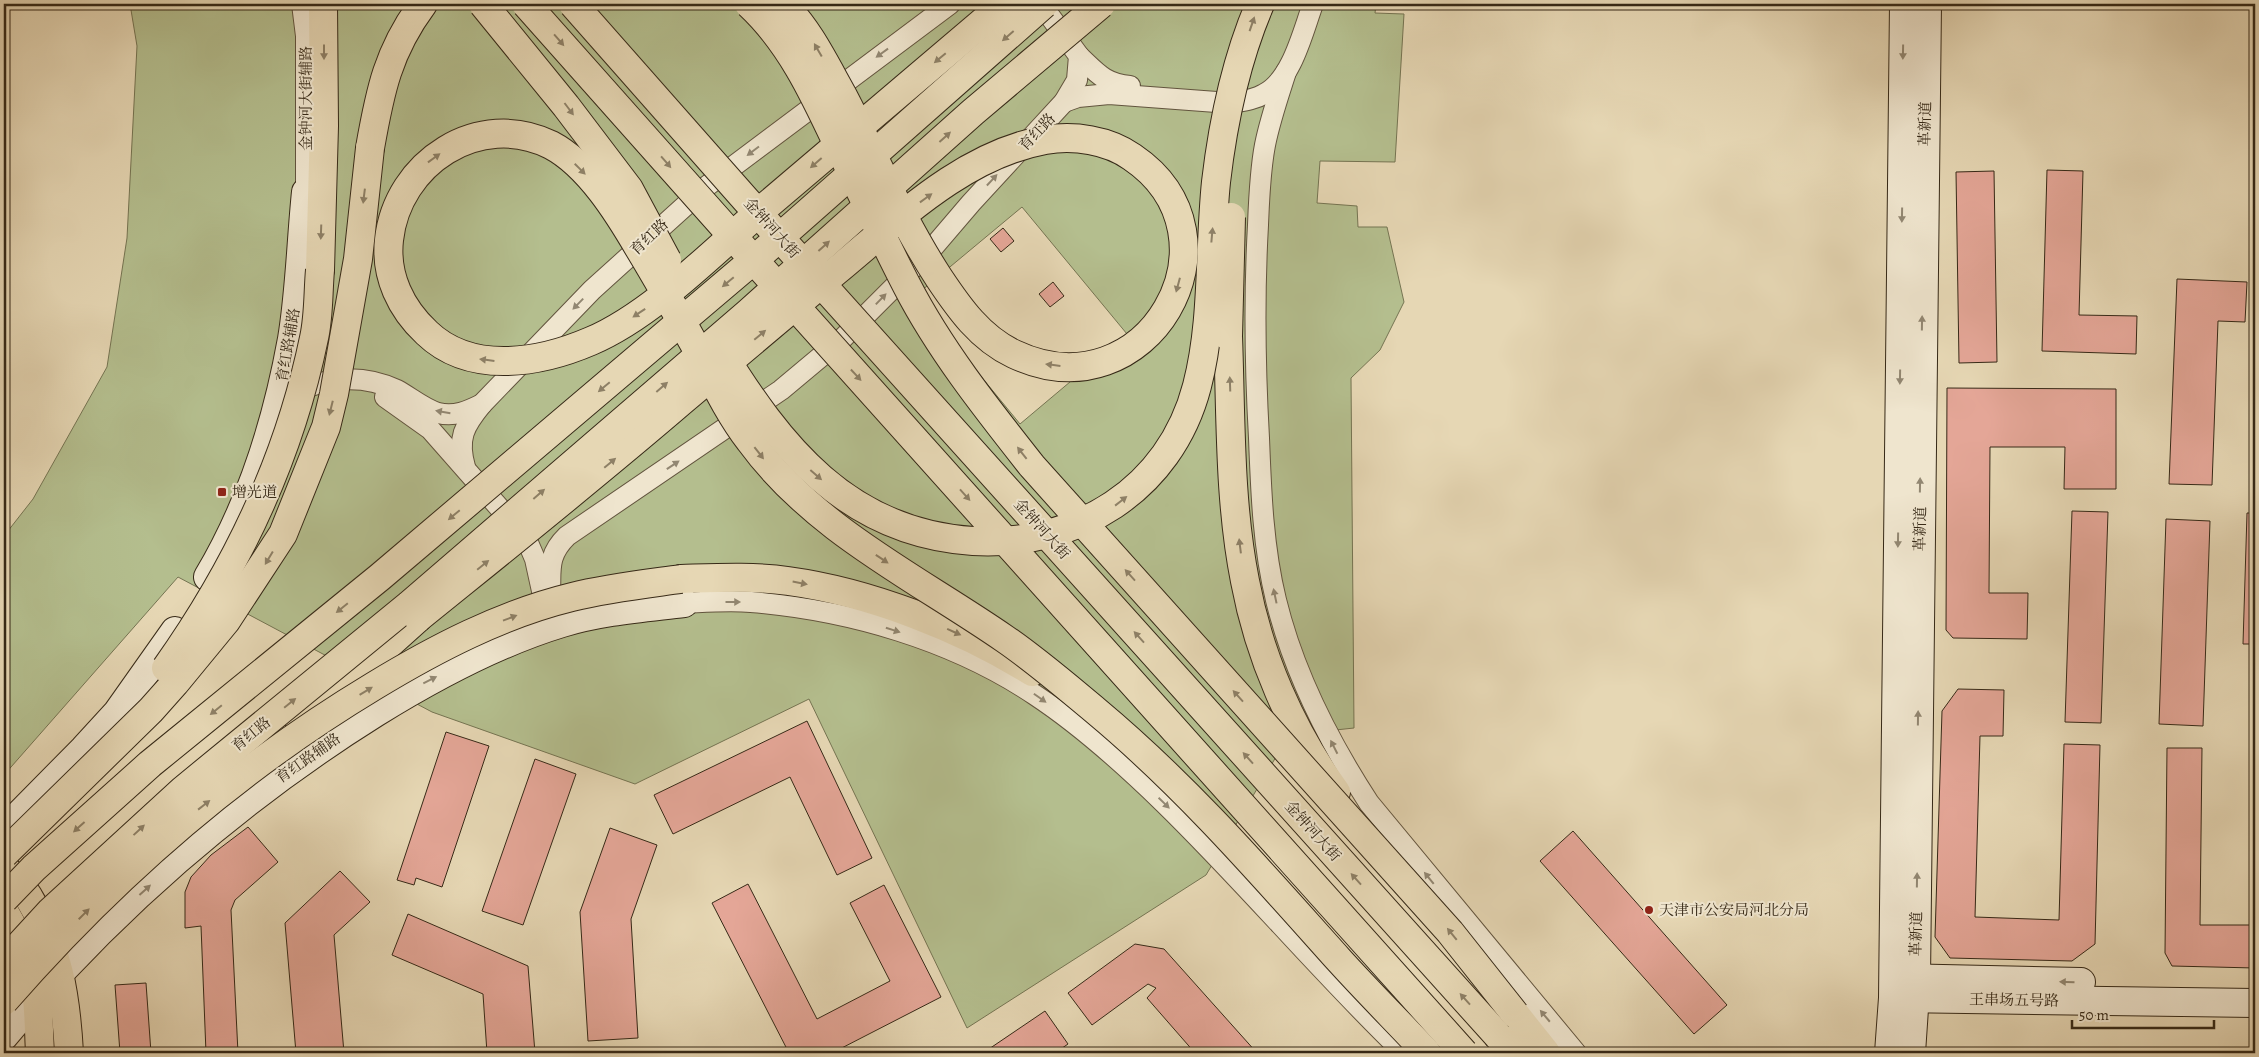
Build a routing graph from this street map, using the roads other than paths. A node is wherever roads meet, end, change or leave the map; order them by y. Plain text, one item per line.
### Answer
1 (302, 4) edge
2 (324, 4) edge
3 (423, 4) edge
4 (483, 4) edge
5 (526, 4) edge
6 (573, 4) edge
7 (749, 4) edge
8 (783, 4) edge
9 (950, 4) edge
10 (1004, 4) edge
11 (1043, 4) edge
12 (1100, 4) edge
13 (1260, 4) edge
14 (1279, 4) edge
15 (1313, 4) edge
16 (1904, 4) edge
17 (1927, 4) edge
18 (1079, 56) junction
19 (1286, 72) junction
20 (1242, 101) junction
21 (1064, 102) junction
22 (1266, 140) junction
23 (306, 192) joint
24 (296, 309) junction
25 (346, 379) junction
26 (482, 404) junction
27 (273, 419) junction
28 (466, 469) junction
29 (582, 526) junction
30 (516, 527) junction
31 (684, 603) joint
32 (548, 607) junction
33 (574, 620) junction
34 (526, 636) junction
35 (1100, 714) junction
36 (258, 762) junction
37 (15, 831) edge
38 (4, 854) edge
39 (1382, 856) junction
40 (4, 867) edge
41 (4, 899) edge
42 (4, 906) edge
43 (4, 911) edge
44 (4, 962) edge
45 (60, 973) junction
46 (2255, 986) edge
47 (1904, 989) junction
48 (37, 997) junction
49 (4, 1001) edge
50 (2255, 1003) edge
51 (4, 1036) edge
52 (1506, 1044) edge
53 (40, 1053) edge
54 (69, 1053) edge
55 (1404, 1053) edge
56 (1427, 1053) edge
57 (1464, 1053) edge
58 (1546, 1053) edge
59 (1576, 1053) edge
60 (1889, 1053) edge
61 (1911, 1053) edge

1 - 23 street, 金钟河大街辅路
2 -> 37 main road, bridge
3 -> 37 main road, bridge
4 -> 13 main road, bridge
5 -> 57 main road, bridge
52 -> 6 main road, 金钟河大街, bridge
39 -> 7 main road, bridge
36 -> 8 main road, bridge
9 -> 26 street, 育红路
10 -> 35 main road, bridge
11 - 18 street, 育红路
11 -> 41 main road, 育红路, bridge
44 -> 12 main road, 育红路, bridge
39 -> 14 main road, bridge
15 - 19 street, 育红路
16 -> 47 street, 革新道
47 -> 17 street, 革新道
18 - 20 street, 育红路
18 - 21 street, 育红路
19 - 20 street, 育红路
19 - 22 street, 育红路
20 - 21 street, 育红路
20 - 22 street, 育红路
29 -> 21 street, 育红路
59 -> 22 street, 育红路
23 - 24 street, 育红路辅路
24 - 25 street
24 - 27 street, 育红路辅路
26 -> 25 street, 育红路
25 - 27 street, 育红路
25 - 28 street
26 - 28 street
27 - 37 street, 育红路辅路
28 - 30 street
29 - 30 street
29 - 32 street, 育红路
30 - 32 street
31 - 33 street, 育红路辅路
31 -> 55 street
32 - 33 street
32 - 34 street, 育红路
33 - 34 street, 育红路辅路
45 -> 34 street, 育红路辅路
36 -> 35 main road, bridge
35 - 56 main road, bridge
49 -> 36 main road, bridge
37 - 38 main road, bridge
58 -> 39 main road, bridge
40 - 45 main road
42 - 45 main road
43 - 48 main road
45 - 48 street, 育红路辅路
45 - 54 main road
46 -> 47 street, 王串场五号路
47 - 50 street, 王串场五号路
47 - 60 street, 革新道
47 - 61 street, 革新道
48 - 51 street, 育红路辅路
48 - 53 main road

